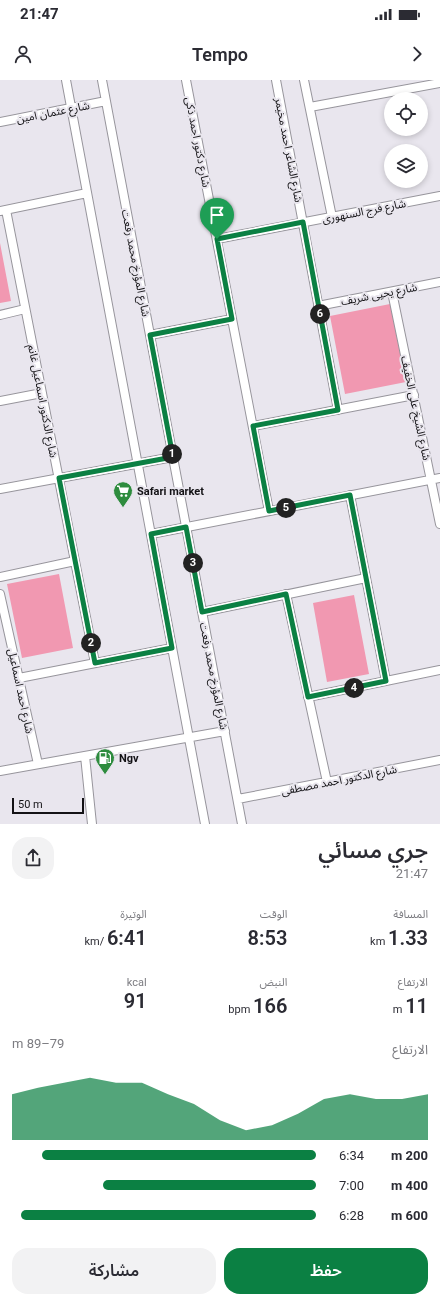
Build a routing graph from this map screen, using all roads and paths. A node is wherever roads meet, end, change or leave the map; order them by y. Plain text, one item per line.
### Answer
1 (66, 80) edge
2 (102, 80) edge
3 (186, 80) edge
4 (276, 80) edge
5 (304, 80) edge
6 (440, 83) edge
7 (106, 101) junction
8 (310, 107) junction
9 (72, 108) junction
10 (0, 122) edge
11 (87, 192) junction
12 (440, 196) edge
13 (3, 211) edge
14 (332, 217) junction
15 (303, 222) junction
16 (217, 239) junction
17 (440, 282) edge
18 (392, 292) junction
19 (318, 306) junction
20 (25, 309) junction
21 (0, 315) edge
22 (232, 319) junction
23 (150, 335) junction
24 (42, 393) junction
25 (414, 395) junction
26 (0, 401) edge
27 (338, 410) junction
28 (253, 426) junction
29 (173, 457) junction
30 (138, 464) junction
31 (59, 478) junction
32 (440, 478) edge
33 (431, 480) junction
34 (0, 490) edge
35 (350, 495) junction
36 (269, 511) junction
37 (440, 524) edge
38 (186, 527) junction
39 (151, 534) junction
40 (75, 561) junction
41 (0, 577) edge
42 (366, 578) junction
43 (0, 594) edge
44 (286, 594) junction
45 (202, 612) junction
46 (172, 648) junction
47 (95, 663) junction
48 (440, 670) edge
49 (19, 678) junction
50 (386, 681) junction
51 (308, 697) junction
52 (225, 731) junction
53 (189, 738) junction
54 (85, 756) junction
55 (440, 760) edge
56 (38, 764) junction
57 (0, 771) edge
58 (327, 782) junction
59 (238, 799) junction
60 (92, 824) edge
61 (205, 824) edge
62 (242, 824) edge

1 - 9 street
2 - 7 street, شارع المؤرخ محمد رفعت
3 - 16 street, شارع دكتور احمد ذكى
4 - 15 street, شارع الشاعر احمد مخيمر
5 - 8 street
6 - 8 street
7 - 9 street, شارع عثمان امين
7 - 23 street, شارع المؤرخ محمد رفعت
8 - 14 street
9 - 10 street, شارع عثمان امين
9 - 11 street
11 - 13 street
11 - 30 street
12 - 14 street, شارع فرج السنهورى
13 - 20 street, شارع الدكتور اسماعيل غانم
14 - 15 street, شارع فرج السنهورى
15 - 16 street, شارع فرج السنهورى
15 - 19 street, شارع الشاعر احمد مخيمر
16 - 22 street, شارع دكتور احمد ذكى
17 - 18 street, شارع يحيى شريف
18 - 19 street, شارع يحيى شريف
18 - 25 street, شارع الشيخ على الخفيف
19 - 27 street, شارع الشاعر احمد مخيمر
20 - 21 street
20 - 24 street, شارع الدكتور اسماعيل غانم
22 - 23 street
22 - 28 street, شارع دكتور احمد ذكى
23 - 29 street, شارع المؤرخ محمد رفعت
24 - 26 street
24 - 31 street, شارع الدكتور اسماعيل غانم
25 - 27 street
25 - 33 street, شارع الشيخ على الخفيف
27 - 28 street
28 - 36 street, شارع دكتور احمد ذكى
29 - 30 street
29 - 38 street, شارع المؤرخ محمد رفعت
30 - 31 street
30 - 39 street
31 - 34 street
31 - 40 street, شارع الدكتور اسماعيل غانم
32 - 33 street
33 - 35 street
33 - 37 street, شارع الشيخ على الخفيف
35 - 36 street
35 - 42 street
36 - 38 street
38 - 39 street
38 - 45 street, شارع المؤرخ محمد رفعت
39 - 46 street
40 - 41 street
40 - 47 street, شارع الدكتور اسماعيل غانم
42 - 44 street
42 - 50 street
43 - 49 street, شارع احمد اسماعيل
44 - 45 street
44 - 51 street
45 - 52 street, شارع المؤرخ محمد رفعت
46 - 47 street
46 - 53 street
47 - 49 street
48 - 50 street
49 - 56 street, شارع احمد اسماعيل
50 - 51 street
51 - 58 street
52 - 53 street
52 - 59 street, شارع المؤرخ محمد رفعت
53 - 54 street
53 - 61 street
54 - 56 street
54 - 60 street
55 - 58 street, شارع الدكتور احمد مصطفى
56 - 57 street
58 - 59 street, شارع الدكتور احمد مصطفى
59 - 62 street, شارع المؤرخ محمد رفعت

